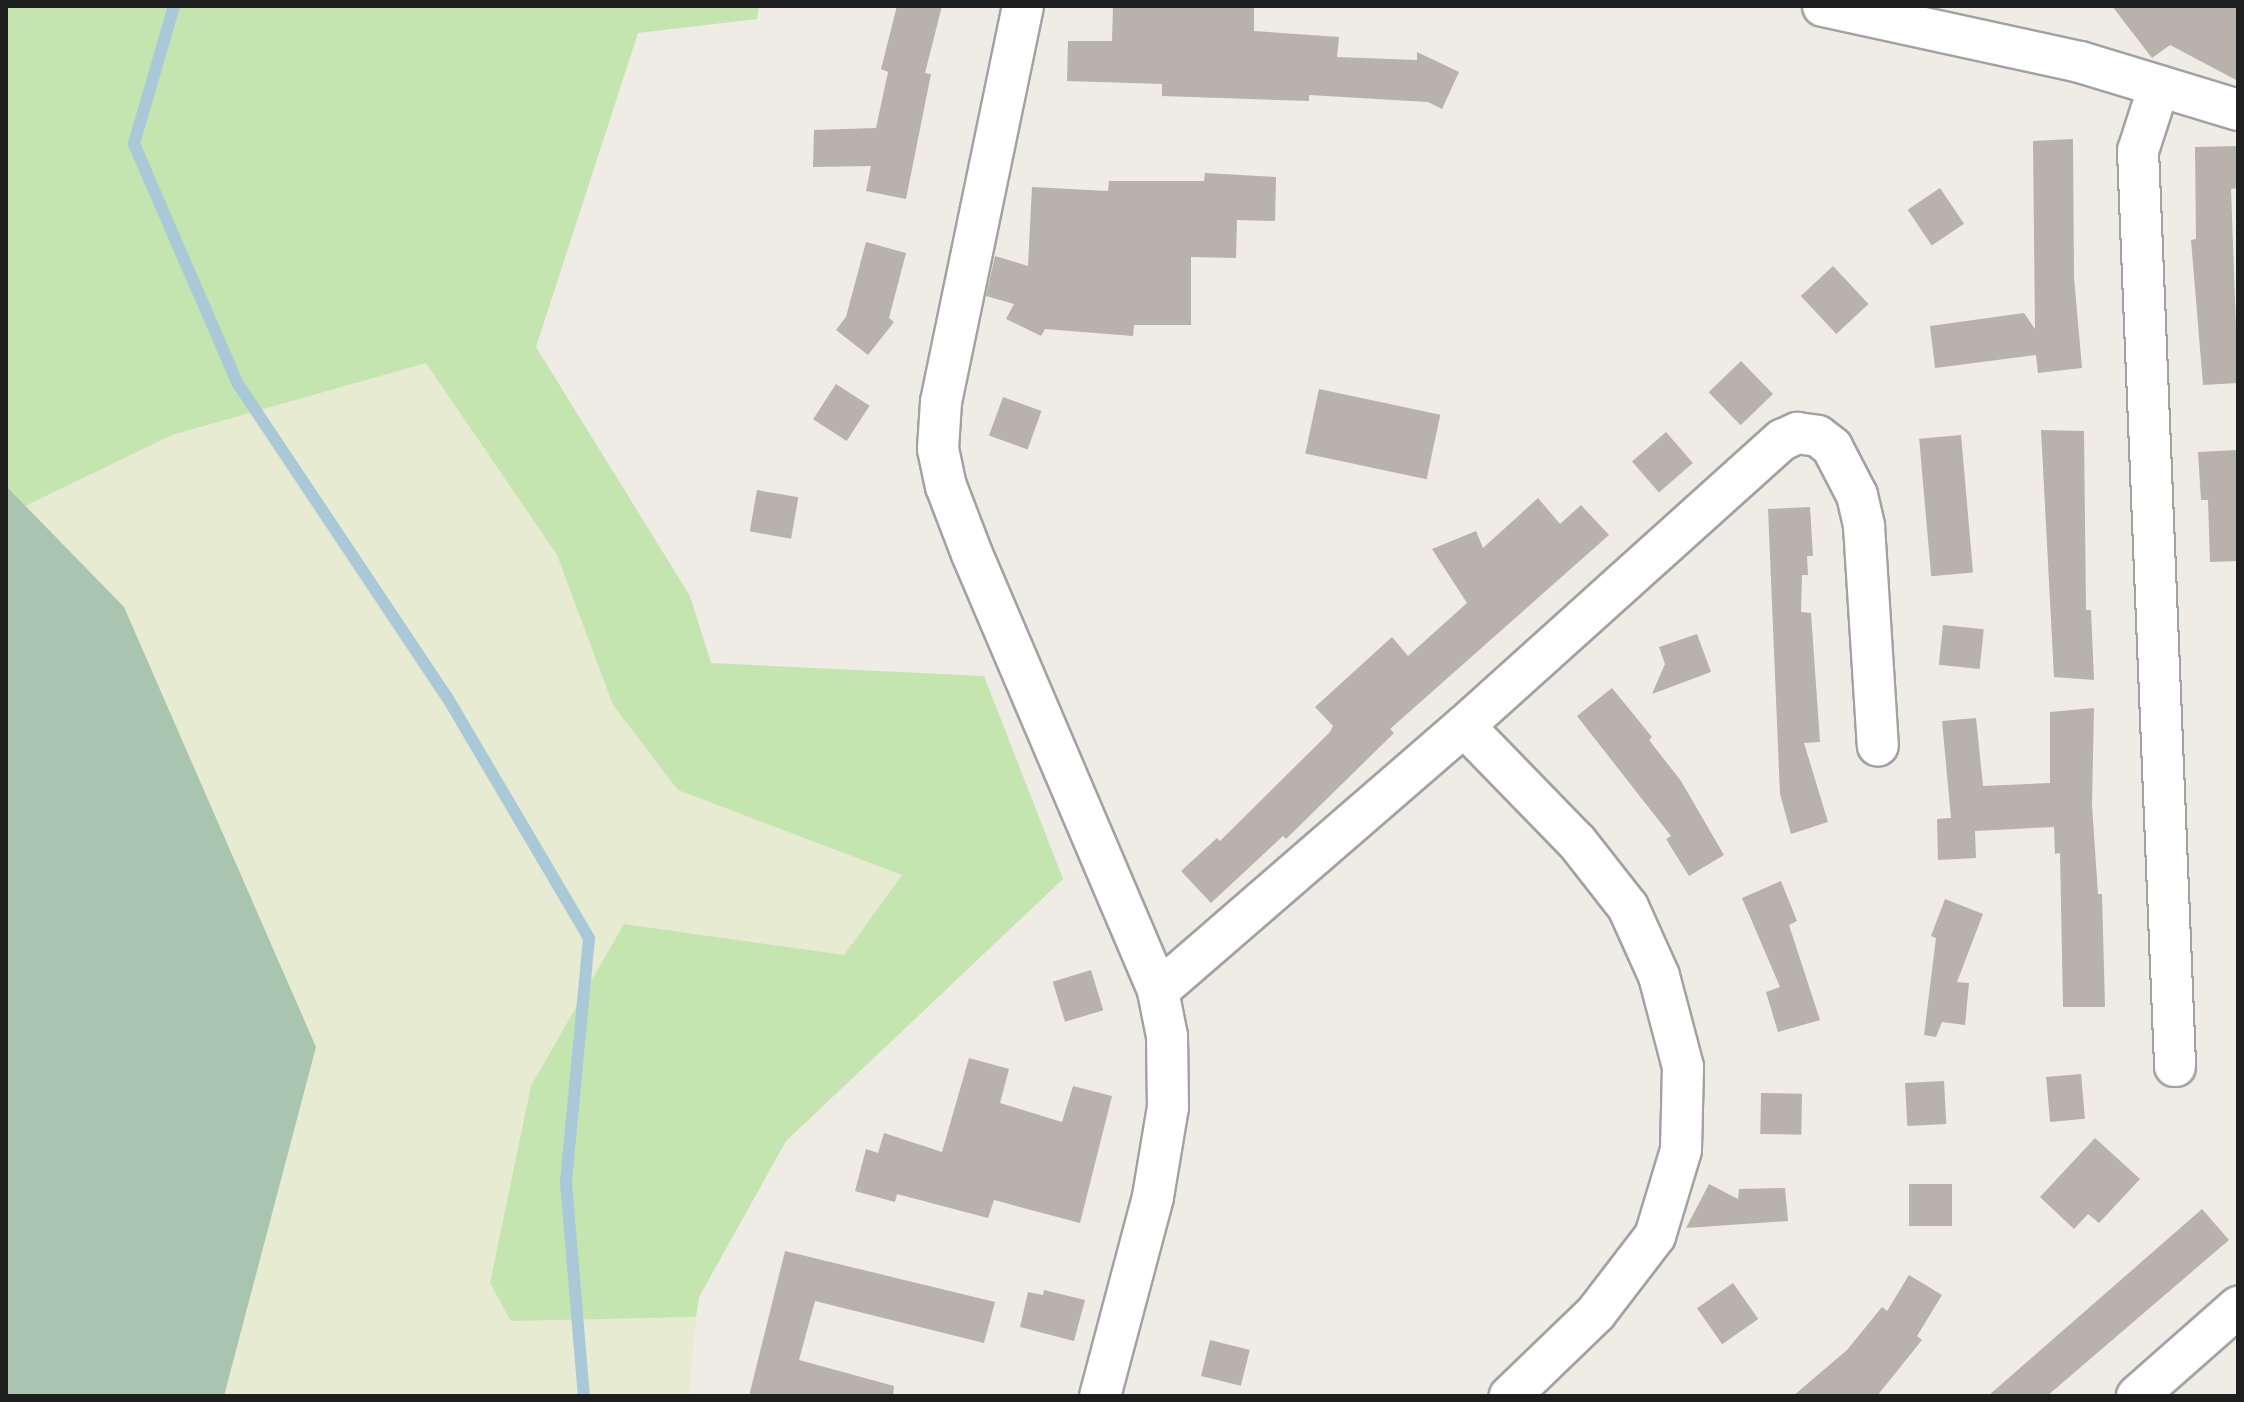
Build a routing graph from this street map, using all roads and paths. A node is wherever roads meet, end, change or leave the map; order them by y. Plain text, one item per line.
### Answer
1 (1023, 6) edge
2 (1823, 6) edge
3 (2159, 86) junction
4 (2238, 110) edge
5 (1464, 726) junction
6 (1878, 746) dead end
7 (1158, 991) junction
8 (2175, 1066) dead end
9 (2238, 1307) edge
10 (1100, 1396) edge
11 (1510, 1396) edge
12 (2137, 1396) edge

1 - 7 street
2 - 3 street
3 - 4 street
3 - 8 street
5 - 6 street
5 - 7 street
5 - 11 street
7 - 10 street
9 - 12 street

